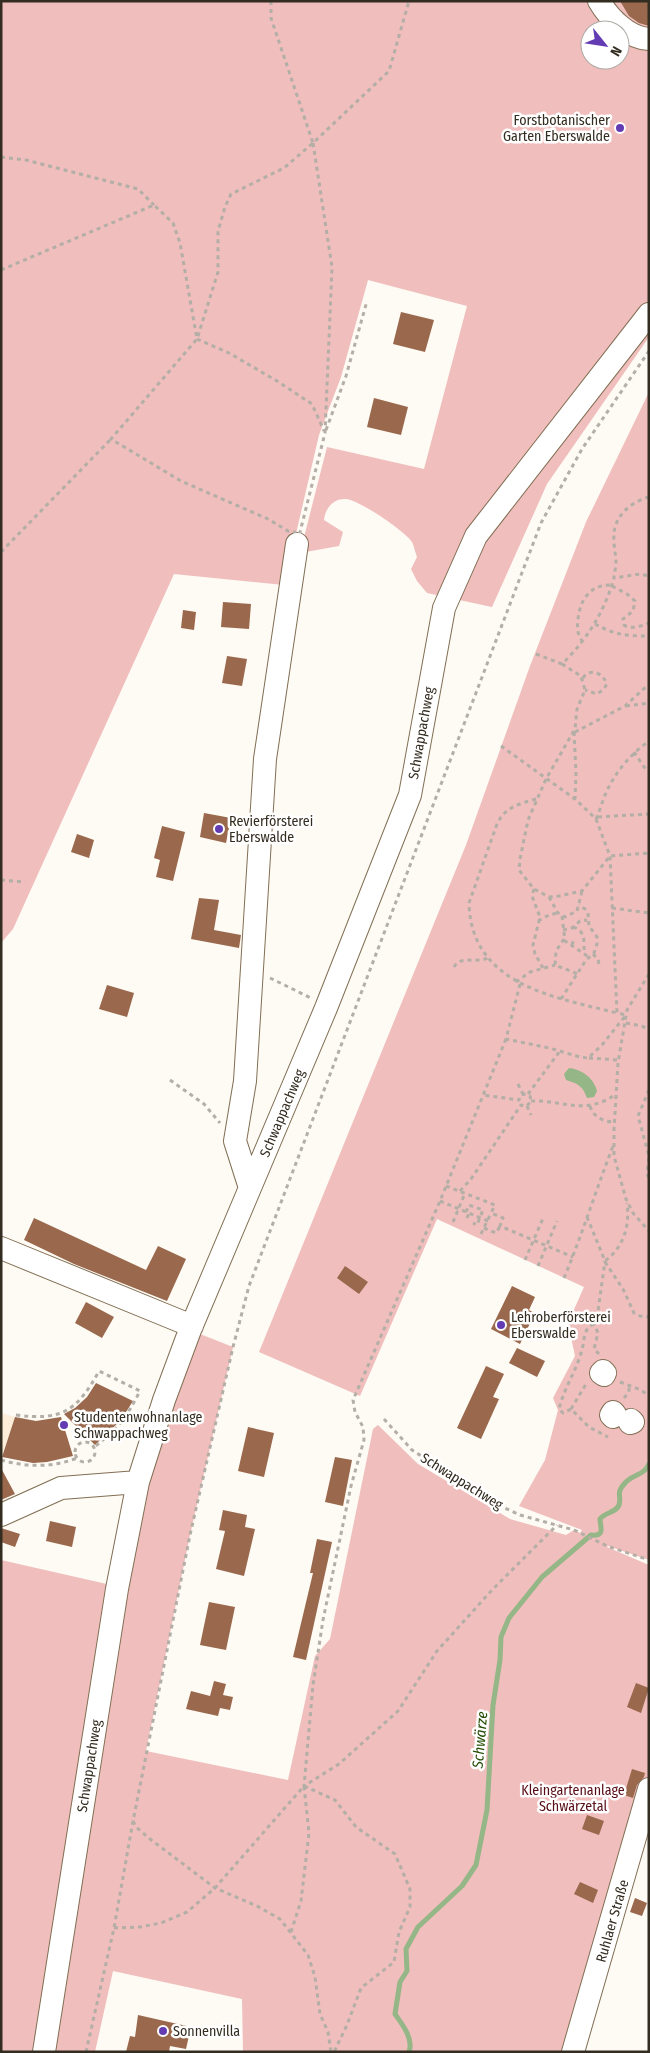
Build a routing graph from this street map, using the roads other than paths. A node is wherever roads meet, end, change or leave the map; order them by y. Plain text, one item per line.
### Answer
1 (599, 1) edge
2 (649, 39) edge
3 (649, 314) edge
4 (296, 538) road end
5 (250, 1188) junction
6 (1, 1248) edge
7 (192, 1326) junction
8 (138, 1482) junction
9 (1, 1515) edge
10 (649, 1789) edge
11 (44, 2052) edge
12 (573, 2052) edge

1 - 2 street
3 - 5 street, Schwappachweg
4 - 5 street, Schwappachweg
5 - 7 street, Schwappachweg
6 - 7 street
7 - 8 street, Schwappachweg
8 - 9 street
8 - 11 street, Schwappachweg
10 - 12 street, Ruhlaer Straße

